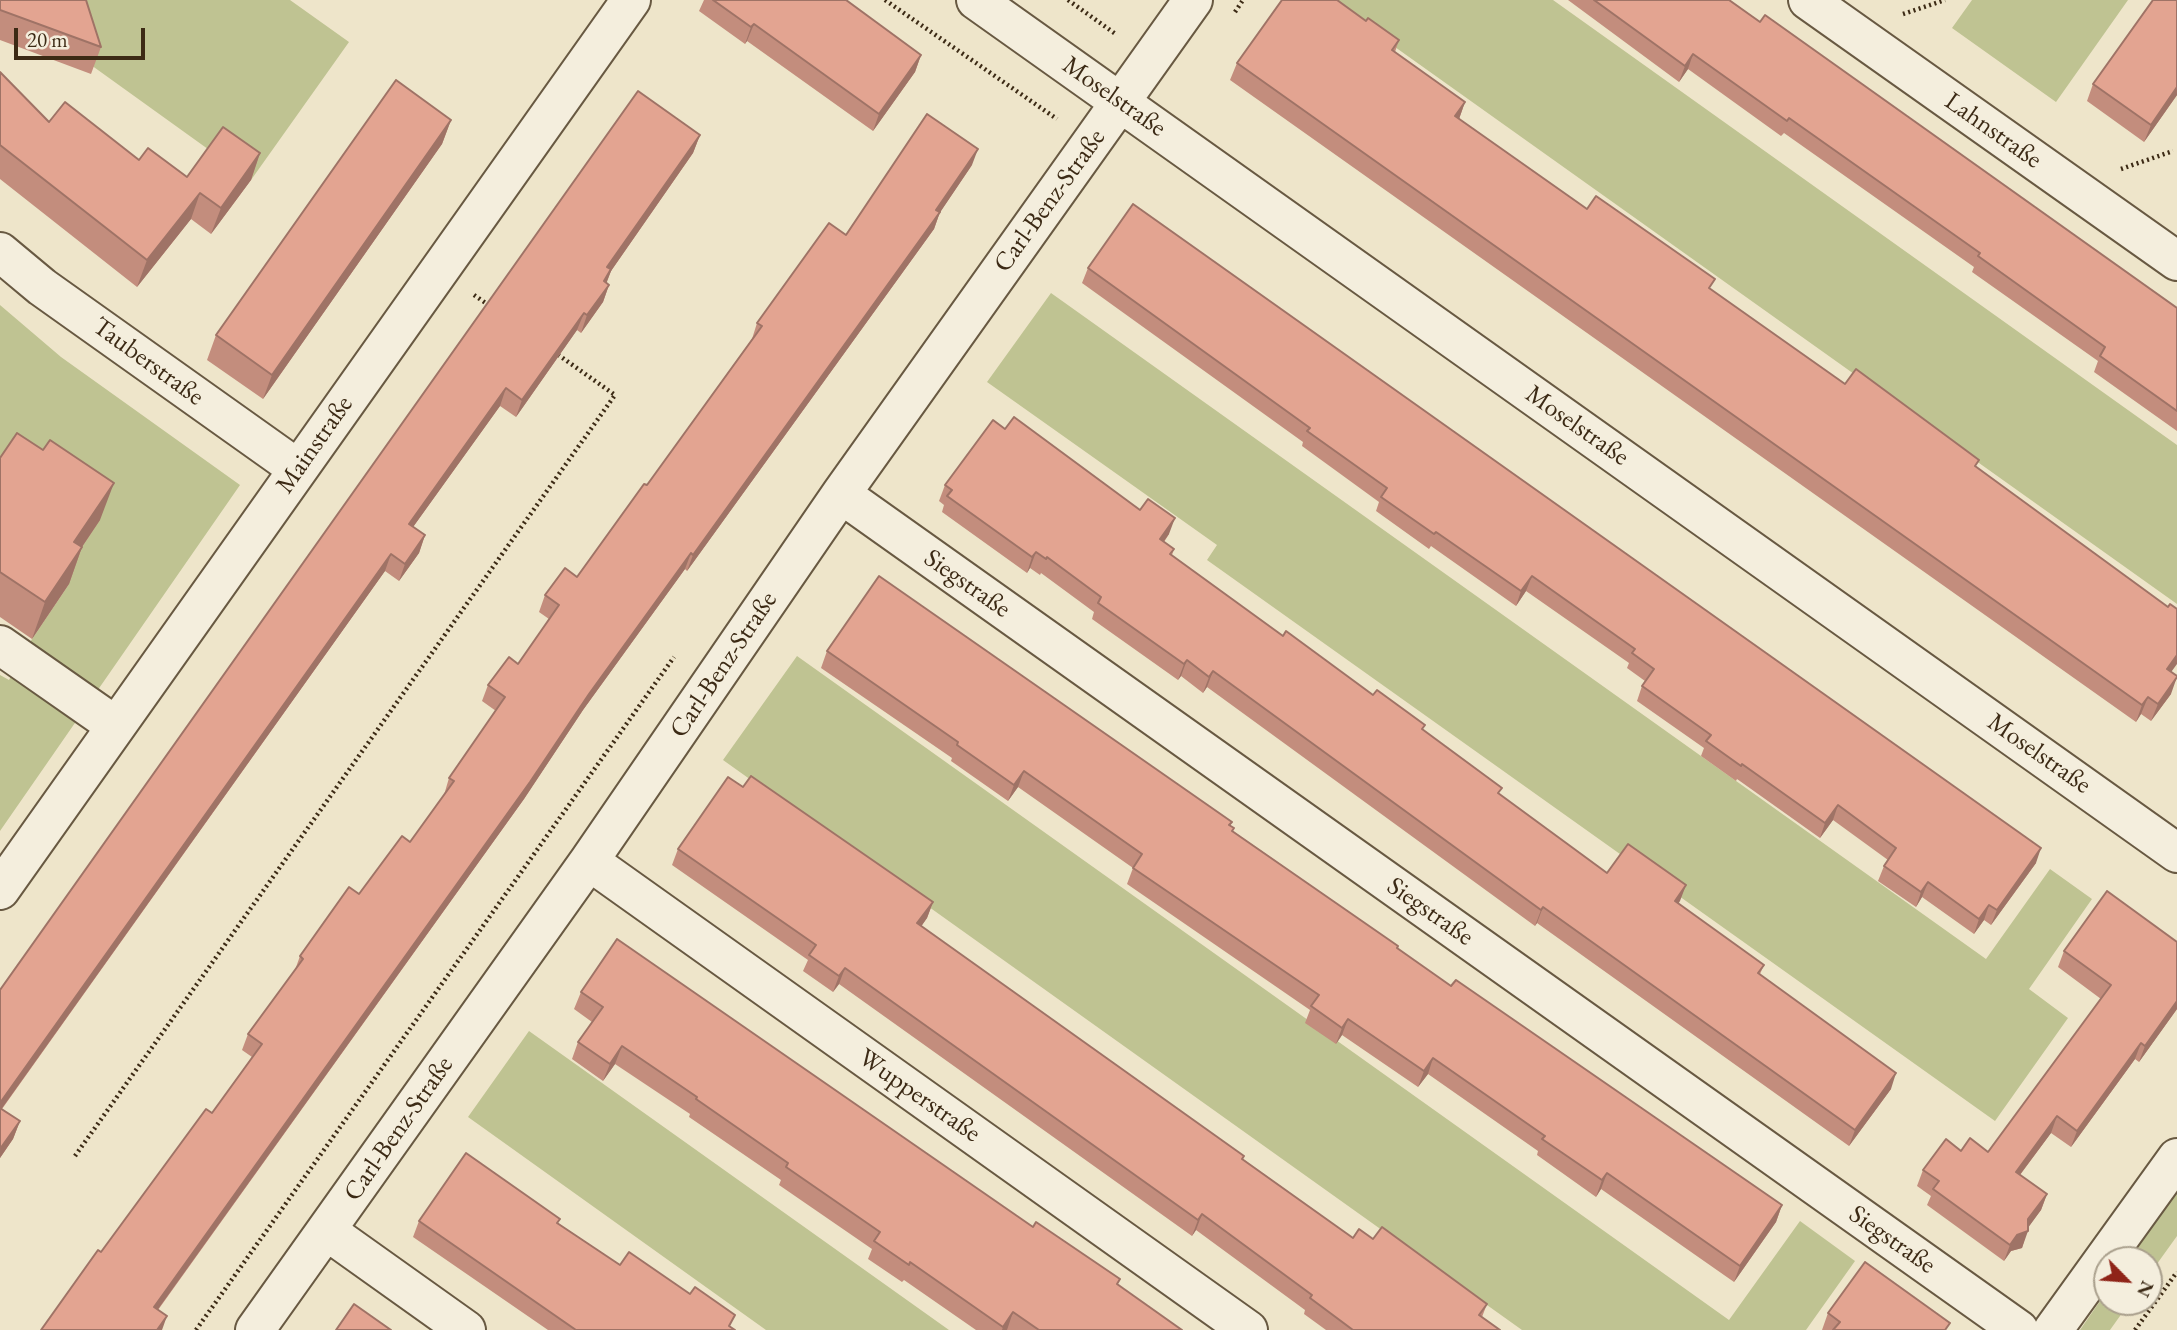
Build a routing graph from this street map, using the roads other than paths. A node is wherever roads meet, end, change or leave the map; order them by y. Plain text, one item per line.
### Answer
1 (631, 0) edge
2 (976, 0) edge
3 (1193, 0) edge
4 (1808, 0) edge
5 (1121, 102) junction
6 (0, 252) edge
7 (2177, 261) edge
8 (298, 469) junction
9 (841, 494) junction
10 (0, 645) edge
11 (116, 726) junction
12 (2177, 853) edge
13 (589, 861) junction
14 (0, 890) edge
15 (2177, 1158) edge
16 (327, 1231) junction
17 (255, 1330) edge
18 (466, 1330) edge
19 (1248, 1330) edge
20 (2019, 1330) edge
21 (2053, 1330) edge

1 - 8 street, Mainstraße
2 - 5 street, Moselstraße
3 - 5 street, Carl-Benz-Straße
4 - 7 street, Lahnstraße
5 - 9 street, Carl-Benz-Straße
5 - 12 street, Moselstraße
6 - 8 street, Tauberstraße
8 - 11 street, Mainstraße
9 - 13 street, Carl-Benz-Straße
9 - 20 street, Siegstraße
10 - 11 street
11 - 14 street, Mainstraße
13 - 16 street, Carl-Benz-Straße
13 - 19 street, Wupperstraße
15 - 21 street
16 - 17 street, Carl-Benz-Straße
16 - 18 street

